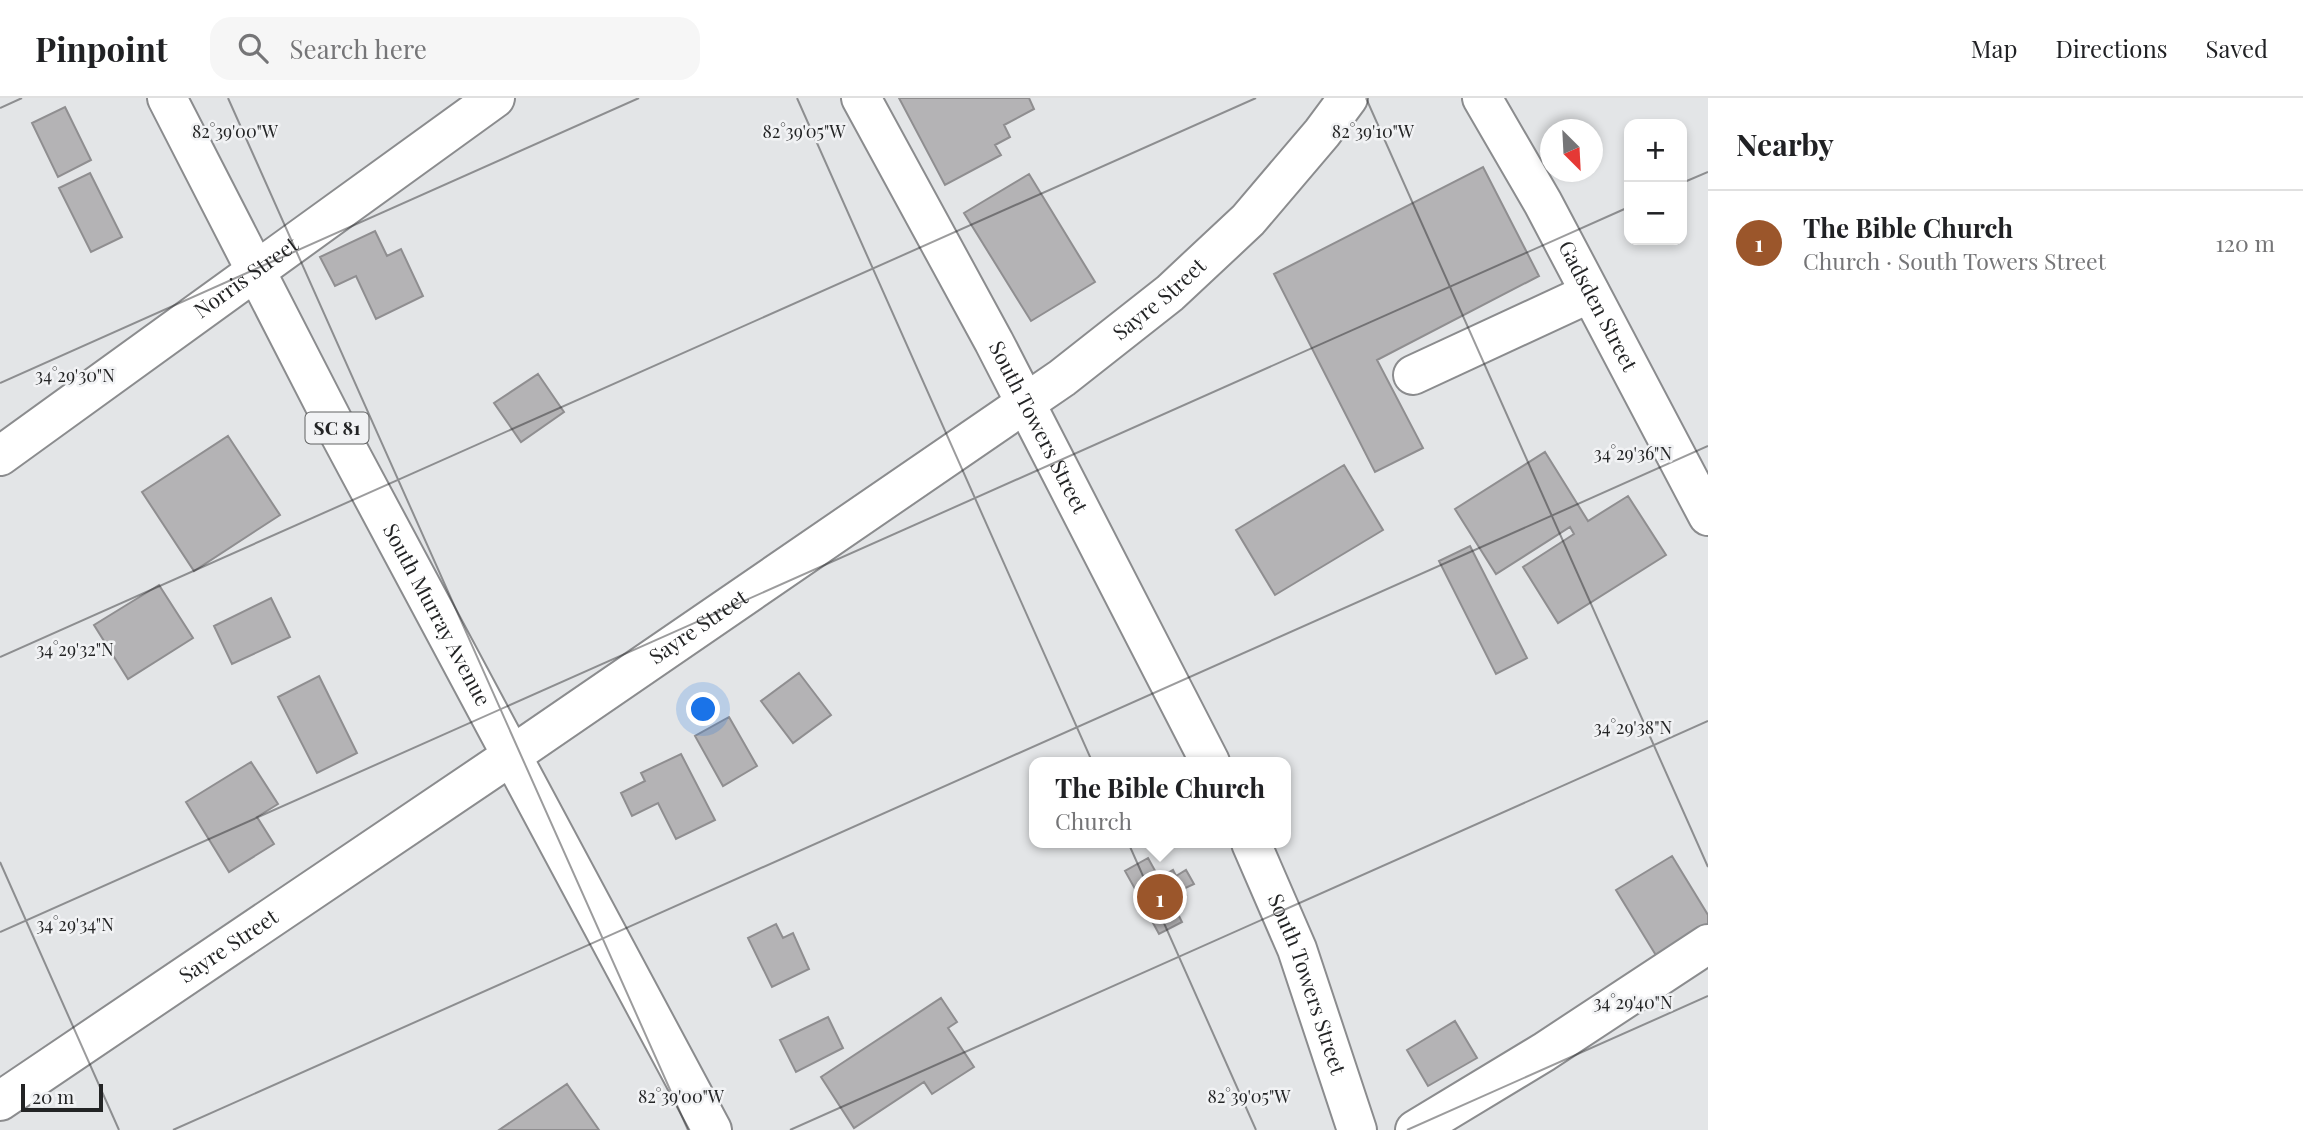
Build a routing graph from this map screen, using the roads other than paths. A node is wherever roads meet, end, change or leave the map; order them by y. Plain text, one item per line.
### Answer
1 (167, 98) edge
2 (495, 98) edge
3 (861, 98) edge
4 (1348, 98) edge
5 (1482, 98) edge
6 (255, 269) junction
7 (1590, 293) junction
8 (1413, 375) dead end
9 (1025, 402) junction
10 (0, 456) edge
11 (1708, 516) edge
12 (512, 756) junction
13 (1207, 757) edge
14 (1253, 848) edge
15 (1708, 944) edge
16 (0, 1101) edge
17 (712, 1130) edge
18 (1357, 1130) edge
19 (1415, 1130) edge

1 - 6 main road, South Murray Avenue / SC 81
2 - 6 main road, Norris Street
3 - 9 main road, South Towers Street
4 - 9 main road, Sayre Street
5 - 7 main road, Gadsden Street
6 - 10 main road, Norris Street
6 - 12 main road, South Murray Avenue / SC 81
7 - 8 main road
7 - 11 main road, Gadsden Street
9 - 12 main road, Sayre Street
9 - 13 main road, South Towers Street
12 - 16 main road, Sayre Street
12 - 17 main road, South Murray Avenue
14 - 18 main road, South Towers Street
15 - 19 main road

